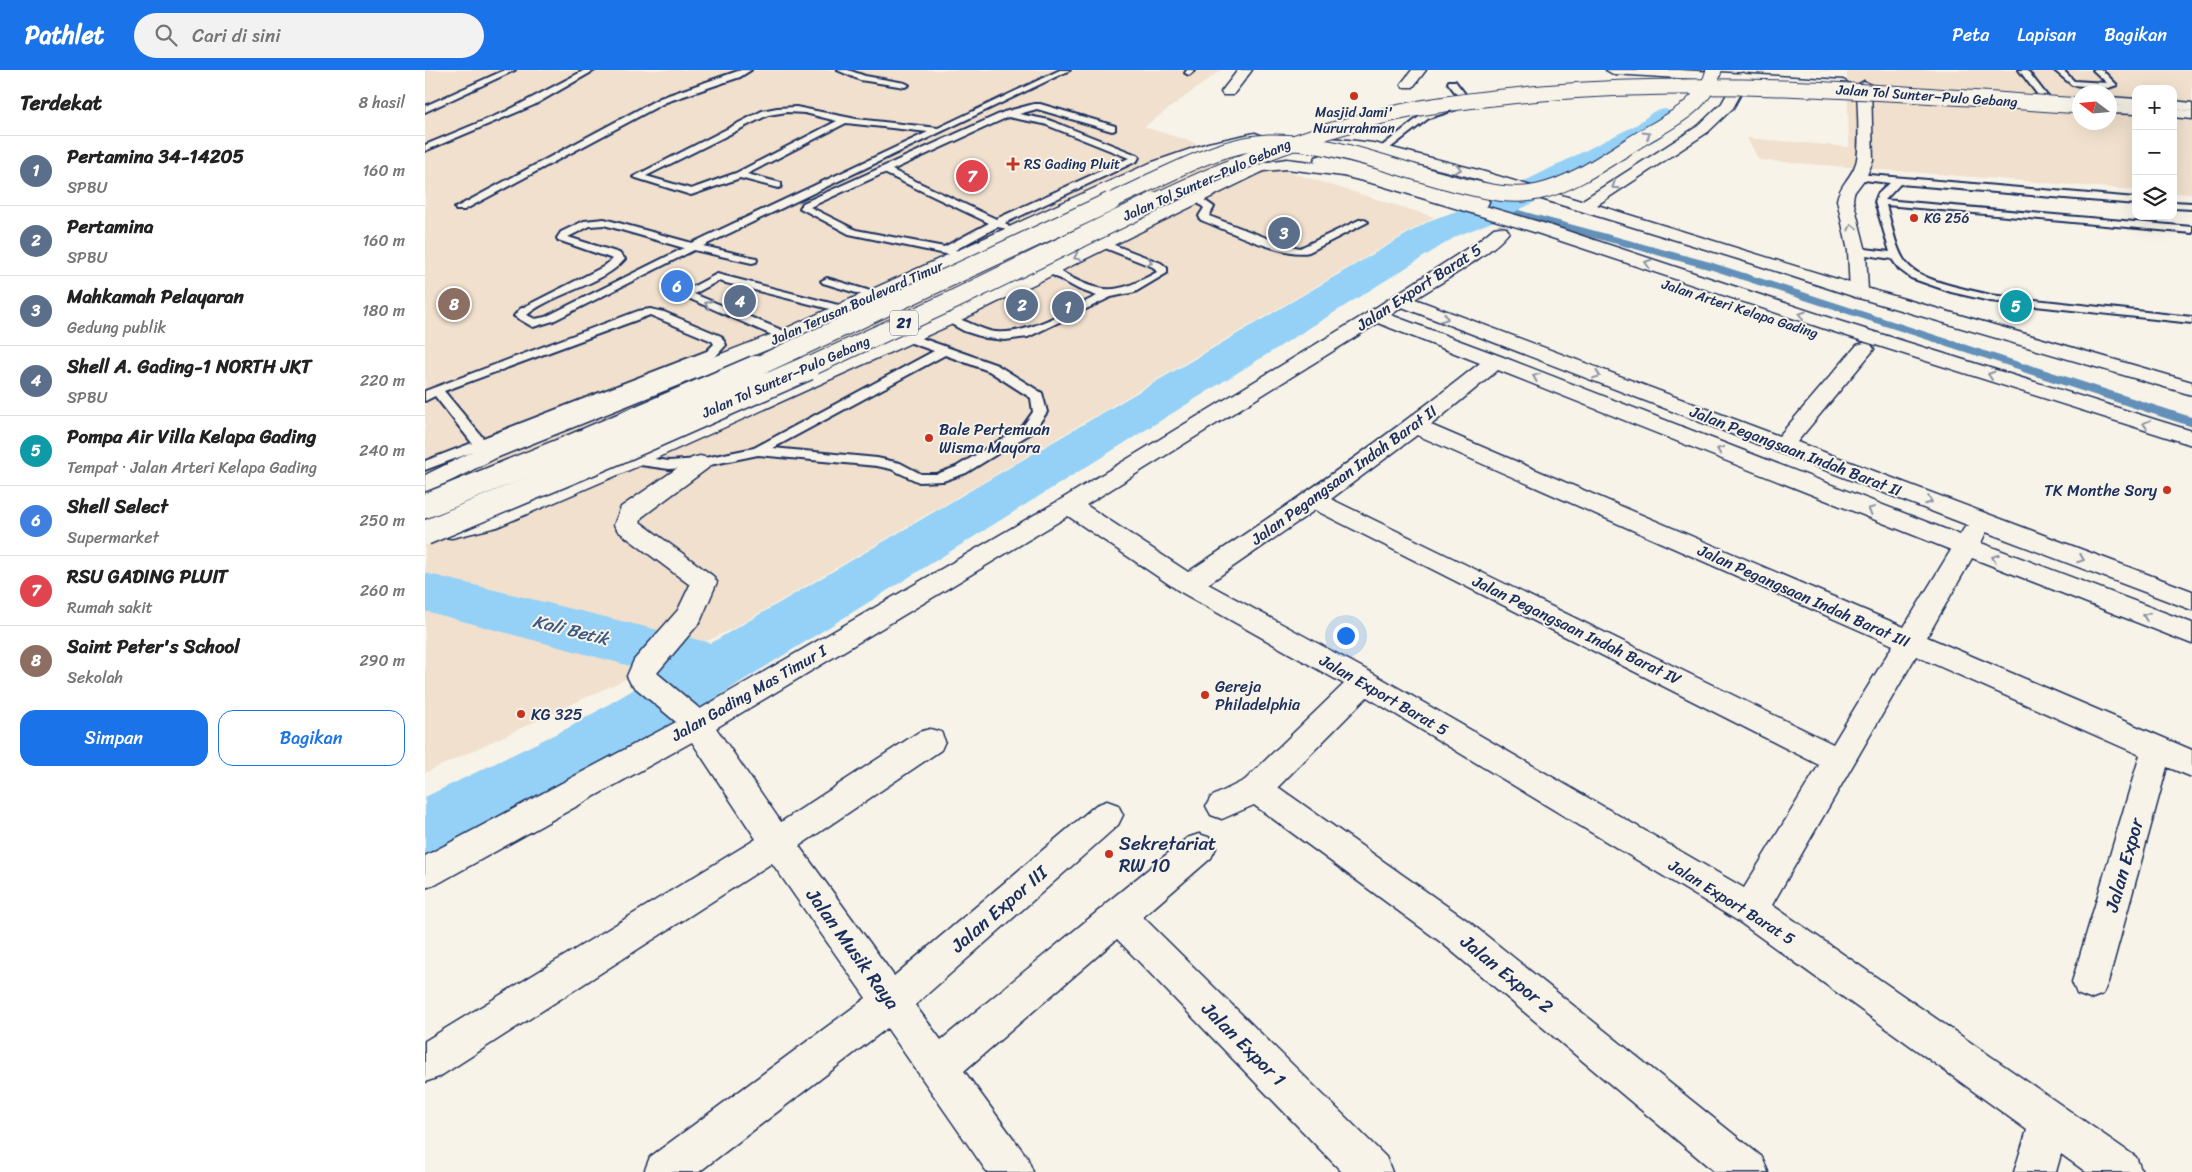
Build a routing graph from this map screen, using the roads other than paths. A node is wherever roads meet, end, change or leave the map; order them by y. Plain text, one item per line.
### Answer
1 (511, 70) edge
2 (591, 70) edge
3 (747, 70) edge
4 (841, 70) edge
5 (1066, 70) edge
6 (1245, 70) edge
7 (1419, 70) edge
8 (1613, 70) edge
9 (2023, 70) edge
10 (2058, 70) edge
11 (2097, 70) edge
12 (1739, 72) edge
13 (1686, 73) edge
14 (1712, 73) edge
15 (1598, 74) dead end
16 (1452, 83) dead end
17 (1408, 84) dead end
18 (905, 85) dead end
19 (1472, 85) dead end
20 (1864, 85) junction
21 (1438, 90) dead end
22 (1228, 92) dead end
23 (1419, 94) dead end
24 (1401, 97) dead end
25 (1505, 97) dead end
26 (2044, 97) junction
27 (2072, 97) edge
28 (2072, 97) edge
29 (2117, 100) edge
30 (2132, 101) edge
31 (1468, 103) junction
32 (2177, 104) edge
33 (2192, 105) edge
34 (1360, 106) dead end
35 (2072, 106) edge
36 (425, 109) edge
37 (2117, 109) edge
38 (2132, 110) edge
39 (2177, 113) edge
40 (1007, 114) junction
41 (2192, 115) edge
42 (845, 120) junction
43 (1113, 128) dead end
44 (939, 130) junction
45 (1292, 138) junction
46 (1343, 145) junction
47 (425, 148) edge
48 (1382, 150) junction
49 (1287, 164) junction
50 (885, 170) junction
51 (739, 175) junction
52 (1858, 177) junction
53 (1898, 180) junction
54 (778, 184) dead end
55 (1089, 197) junction
56 (1197, 198) junction
57 (2132, 201) edge
58 (1880, 202) junction
59 (2042, 205) junction
60 (2177, 205) edge
61 (2192, 206) edge
62 (460, 208) dead end
63 (1576, 208) junction
64 (1152, 220) junction
65 (1363, 222) dead end
66 (1005, 228) junction
67 (1493, 230) junction
68 (2192, 230) edge
69 (1104, 244) junction
70 (693, 247) junction
71 (945, 251) junction
72 (1857, 251) junction
73 (965, 255) junction
74 (1896, 256) junction
75 (752, 260) dead end
76 (1051, 270) junction
77 (827, 281) dead end
78 (873, 295) junction
79 (1106, 296) junction
80 (1400, 300) junction
81 (842, 309) junction
82 (1843, 312) junction
83 (1376, 316) junction
84 (948, 319) junction
85 (2192, 320) edge
86 (785, 336) junction
87 (907, 337) junction
88 (1864, 349) junction
89 (944, 351) junction
90 (1496, 361) junction
91 (2192, 389) edge
92 (431, 393) edge
93 (2192, 402) edge
94 (1415, 426) junction
95 (1782, 446) junction
96 (2187, 447) edge
97 (485, 449) junction
98 (758, 451) junction
99 (633, 460) junction
100 (700, 463) junction
101 (425, 466) edge
102 (425, 485) edge
103 (425, 498) edge
104 (1314, 500) junction
105 (1069, 505) junction
106 (425, 506) edge
107 (425, 531) edge
108 (1973, 534) junction
109 (1188, 585) junction
110 (2192, 601) edge
111 (2192, 634) edge
112 (1910, 642) junction
113 (1364, 682) junction
114 (692, 720) junction
115 (930, 741) dead end
116 (2157, 748) junction
117 (1839, 761) junction
118 (2192, 764) edge
119 (1256, 789) junction
120 (1222, 806) dead end
121 (1107, 815) dead end
122 (777, 843) junction
123 (1199, 848) dead end
124 (425, 873) edge
125 (1750, 910) junction
126 (1117, 915) junction
127 (2090, 982) dead end
128 (891, 1002) junction
129 (425, 1063) edge
130 (938, 1068) junction
131 (2049, 1123) junction
132 (665, 1172) edge
133 (1012, 1172) edge
134 (1371, 1172) edge
135 (1747, 1172) edge
136 (2035, 1172) edge
137 (2121, 1172) edge

1 - 36 lane
2 - 47 lane
3 - 62 lane
4 - 18 lane
5 - 44 lane
6 - 22 main road
7 - 17 main road
8 - 13 main road
9 - 26 lane
10 - 11 lane
12 - 14 main road
12 - 20 main road
12 -> 63 main road
12 - 107 main road, bridge
13 - 14 main road
103 -> 14 main road, bridge
15 - 28 main road, Jalan Tol Sunter–Pulo Gebang
16 - 31 lane
19 - 21 main road
20 - 26 main road
20 - 52 main road
23 - 24 main road
25 - 31 lane
26 - 27 main road
29 - 30 main road
31 - 48 lane
32 - 33 main road
34 - 106 main road, Jalan Tol Sunter–Pulo Gebang / 21, bridge
35 - 107 main road, Jalan Tol Sunter–Pulo Gebang / 21, bridge
37 - 38 main road
39 - 41 main road
40 - 43 lane
40 - 50 lane
40 - 66 lane
42 - 44 lane
42 - 51 lane
42 - 51 lane
44 - 70 lane
45 - 46 main road, Jalan Arteri Kelapa Gading
45 - 49 main road
45 - 55 main road, Jalan Terusan Boulevard Timur
46 - 48 main road, Jalan Arteri Kelapa Gading
46 - 63 main road, Jalan Arteri Kelapa Gading, bridge
48 -> 63 main road, Jalan Arteri Kelapa Gading, bridge
49 - 56 main road, Jalan Arteri Kelapa Gading
49 - 67 main road, Jalan Arteri Kelapa Gading
82 -> 49 main road, Jalan Arteri Kelapa Gading
50 - 66 lane
50 - 71 lane
51 - 54 lane
52 - 53 lane
72 -> 52 main road
53 - 58 lane
53 - 59 lane
55 - 64 main road
55 - 66 main road, Jalan Terusan Boulevard Timur
56 - 64 main road
56 - 65 lane
57 - 59 lane
58 - 59 lane
58 - 74 lane
59 - 68 lane
60 - 61 lane
63 - 82 main road, Jalan Arteri Kelapa Gading
64 - 69 main road
66 - 71 lane
66 - 73 main road, Jalan Terusan Boulevard Timur
67 - 80 main road, Jalan Export Barat 5
67 - 82 main road, Jalan Arteri Kelapa Gading
69 -> 76 main road
69 -> 79 lane
70 - 70 lane
70 - 75 lane
71 - 73 lane
72 - 74 lane
72 - 82 main road
73 - 78 main road, Jalan Terusan Boulevard Timur
74 - 85 lane
76 - 79 lane
76 - 84 main road
77 - 78 lane
78 - 81 main road, Jalan Terusan Boulevard Timur
79 - 84 lane
80 - 83 main road, Jalan Export Barat 5
80 -> 95 main road, Jalan Pegangsaan Indah Barat II
81 - 86 main road, Jalan Terusan Boulevard Timur
86 -> 81 lane
82 - 88 main road, Jalan Arteri Kelapa Gading
82 - 91 main road, Jalan Arteri Kelapa Gading
82 - 93 main road, Jalan Arteri Kelapa Gading
96 -> 82 main road, Jalan Arteri Kelapa Gading
83 - 90 main road, Jalan Pegangsaan Indah Barat II
83 - 105 main road, Jalan Export Barat 5
84 - 87 main road
86 - 97 main road, Jalan Terusan Boulevard Timur
87 - 89 lane
87 - 99 main road
88 - 95 main road
88 - 96 main road, Jalan Arteri Kelapa Gading
89 - 98 lane
89 - 98 lane
90 - 94 main road, Jalan Pegangsaan Indah Barat II
108 -> 90 main road, Jalan Pegangsaan Indah Barat II
92 - 97 lane
92 - 97 lane
94 - 104 main road, Jalan Pegangsaan Indah Barat II
94 - 112 main road, Jalan Pegangsaan Indah Barat III
95 -> 108 main road, Jalan Pegangsaan Indah Barat II
97 - 101 lane
97 - 102 main road, Jalan Terusan Boulevard Timur
98 - 100 lane
99 - 100 lane
99 - 107 main road
100 - 114 main road, Jalan Musik Raya
104 - 109 main road, Jalan Pegangsaan Indah Barat II
104 - 117 main road, Jalan Pegangsaan Indah Barat IV
105 - 109 main road, Jalan Export Barat 5
105 - 114 main road, Jalan Gading Mas Timur I
108 -> 110 main road, Jalan Pegangsaan Indah Barat II
111 -> 108 main road, Jalan Pegangsaan Indah Barat II
108 - 112 main road
109 - 113 main road, Jalan Export Barat 5
112 - 116 main road, Jalan Pegangsaan Indah Barat III
112 - 117 main road
113 - 119 main road
113 - 125 main road, Jalan Export Barat 5
114 - 122 main road, Jalan Musik Raya
114 - 124 main road, Jalan Gading Mas Timur I
115 - 122 main road
116 - 118 main road, Jalan Pegangsaan Indah Barat III
116 - 127 main road, Jalan Expor
117 - 125 main road
119 - 120 main road
119 - 135 main road, Jalan Expor 2
121 - 128 main road, Jalan Expor III
122 - 128 main road, Jalan Musik Raya
122 - 129 main road
123 - 126 main road
125 - 131 main road, Jalan Export Barat 5
126 - 130 main road
126 - 134 main road, Jalan Expor 1
128 - 130 main road, Jalan Musik Raya
128 - 132 main road, Jalan Expor III
130 - 133 main road, Jalan Musik Raya
131 - 136 main road
131 - 137 main road, Jalan Export Barat 5

